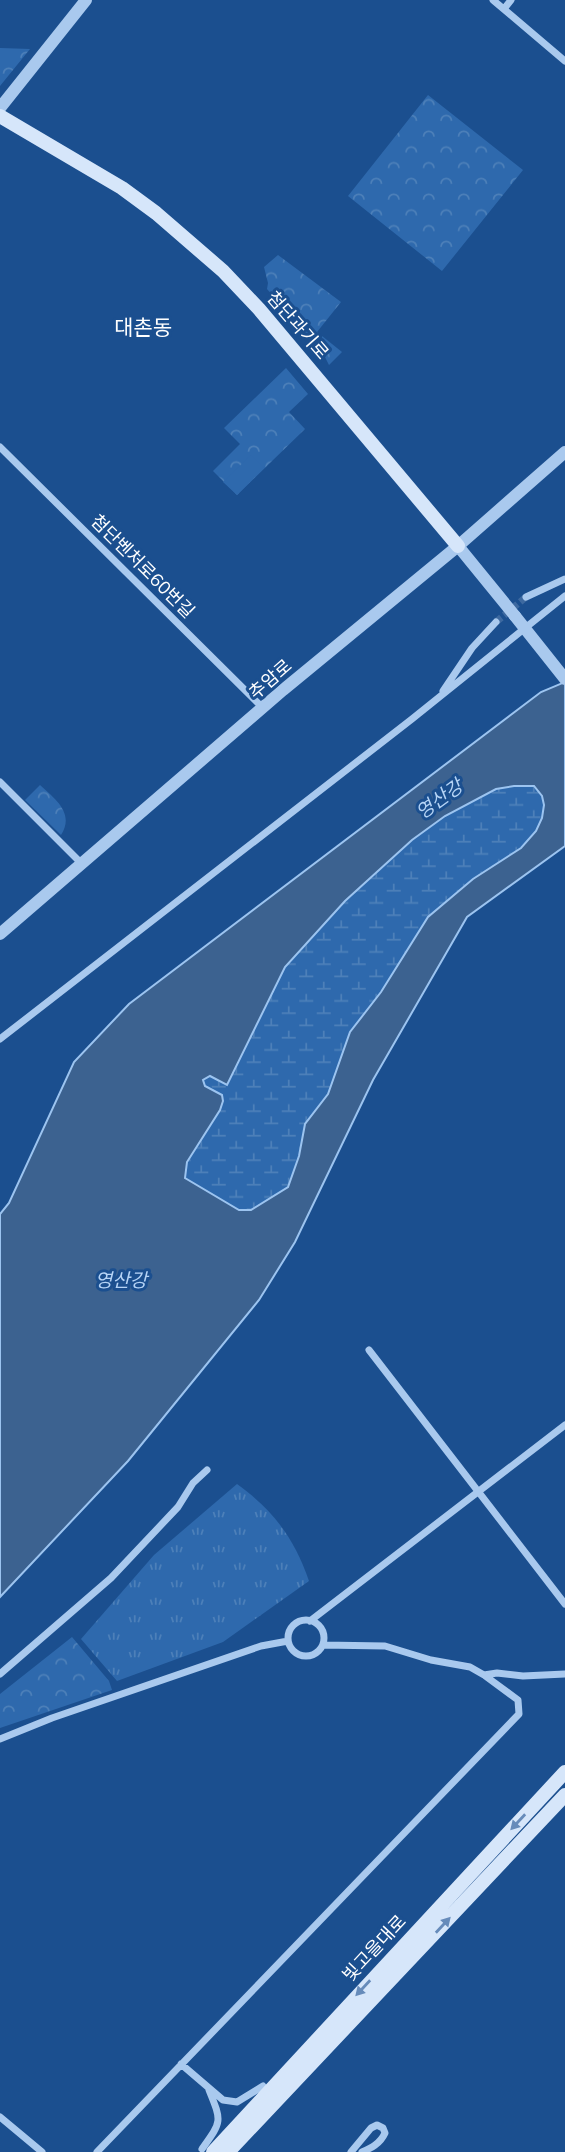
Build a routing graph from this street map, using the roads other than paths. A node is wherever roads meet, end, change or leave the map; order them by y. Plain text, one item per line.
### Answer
1 (86, 0) edge
2 (492, 0) edge
3 (511, 0) edge
4 (504, 9) junction
5 (565, 61) edge
6 (0, 108) edge
7 (0, 116) edge
8 (0, 447) edge
9 (565, 452) edge
10 (458, 545) junction
11 (565, 579) edge
12 (565, 596) edge
13 (526, 597) tunnel mouth
14 (496, 622) tunnel mouth
15 (565, 679) edge
16 (428, 706) junction
17 (264, 708) junction
18 (0, 782) edge
19 (83, 864) junction
20 (0, 934) edge
21 (0, 1039) edge
22 (369, 1350) dead end
23 (565, 1425) edge
24 (207, 1470) dead end
25 (479, 1492) junction
26 (565, 1604) edge
27 (310, 1621) junction
28 (288, 1641) junction
29 (323, 1645) junction
30 (0, 1674) edge
31 (565, 1674) edge
32 (484, 1675) junction
33 (0, 1739) edge
34 (565, 1772) edge
35 (565, 1795) edge
36 (349, 2015) junction
37 (181, 2064) junction
38 (263, 2086) junction
39 (209, 2090) junction
40 (0, 2117) edge
41 (205, 2151) edge
42 (42, 2152) edge
43 (97, 2152) edge
44 (228, 2152) edge
45 (241, 2152) edge
46 (351, 2152) edge
47 (362, 2152) edge

1 - 6 street
2 - 4 street
3 - 4 street
4 - 5 street
7 - 10 main road, 첨단과기로
8 - 17 street, 첨단벤처로60번길
9 - 10 street, 추암로
10 - 15 street, 첨단과기로, bridge
10 - 17 street, 추암로
11 - 13 street
12 - 16 street
14 - 16 street
16 - 21 street
17 - 19 street, 추암로
18 - 19 street
19 - 20 street, 추암로
22 - 25 street
23 - 25 street
24 - 30 street
25 - 26 street
25 - 27 street
27 - 28 street
27 - 29 street
28 - 29 street
28 - 33 street
29 - 32 street
31 - 32 street
32 - 37 street
34 -> 36 main road, 빛고을대로
36 -> 35 main road, 빛고을대로
36 - 38 main road
36 - 41 main road, 빛고을대로
36 - 44 main road, 빛고을대로
36 - 45 main road
37 - 39 street
37 - 43 street
38 - 39 street
38 - 41 main road
39 - 41 street
40 - 42 street
46 - 47 street

